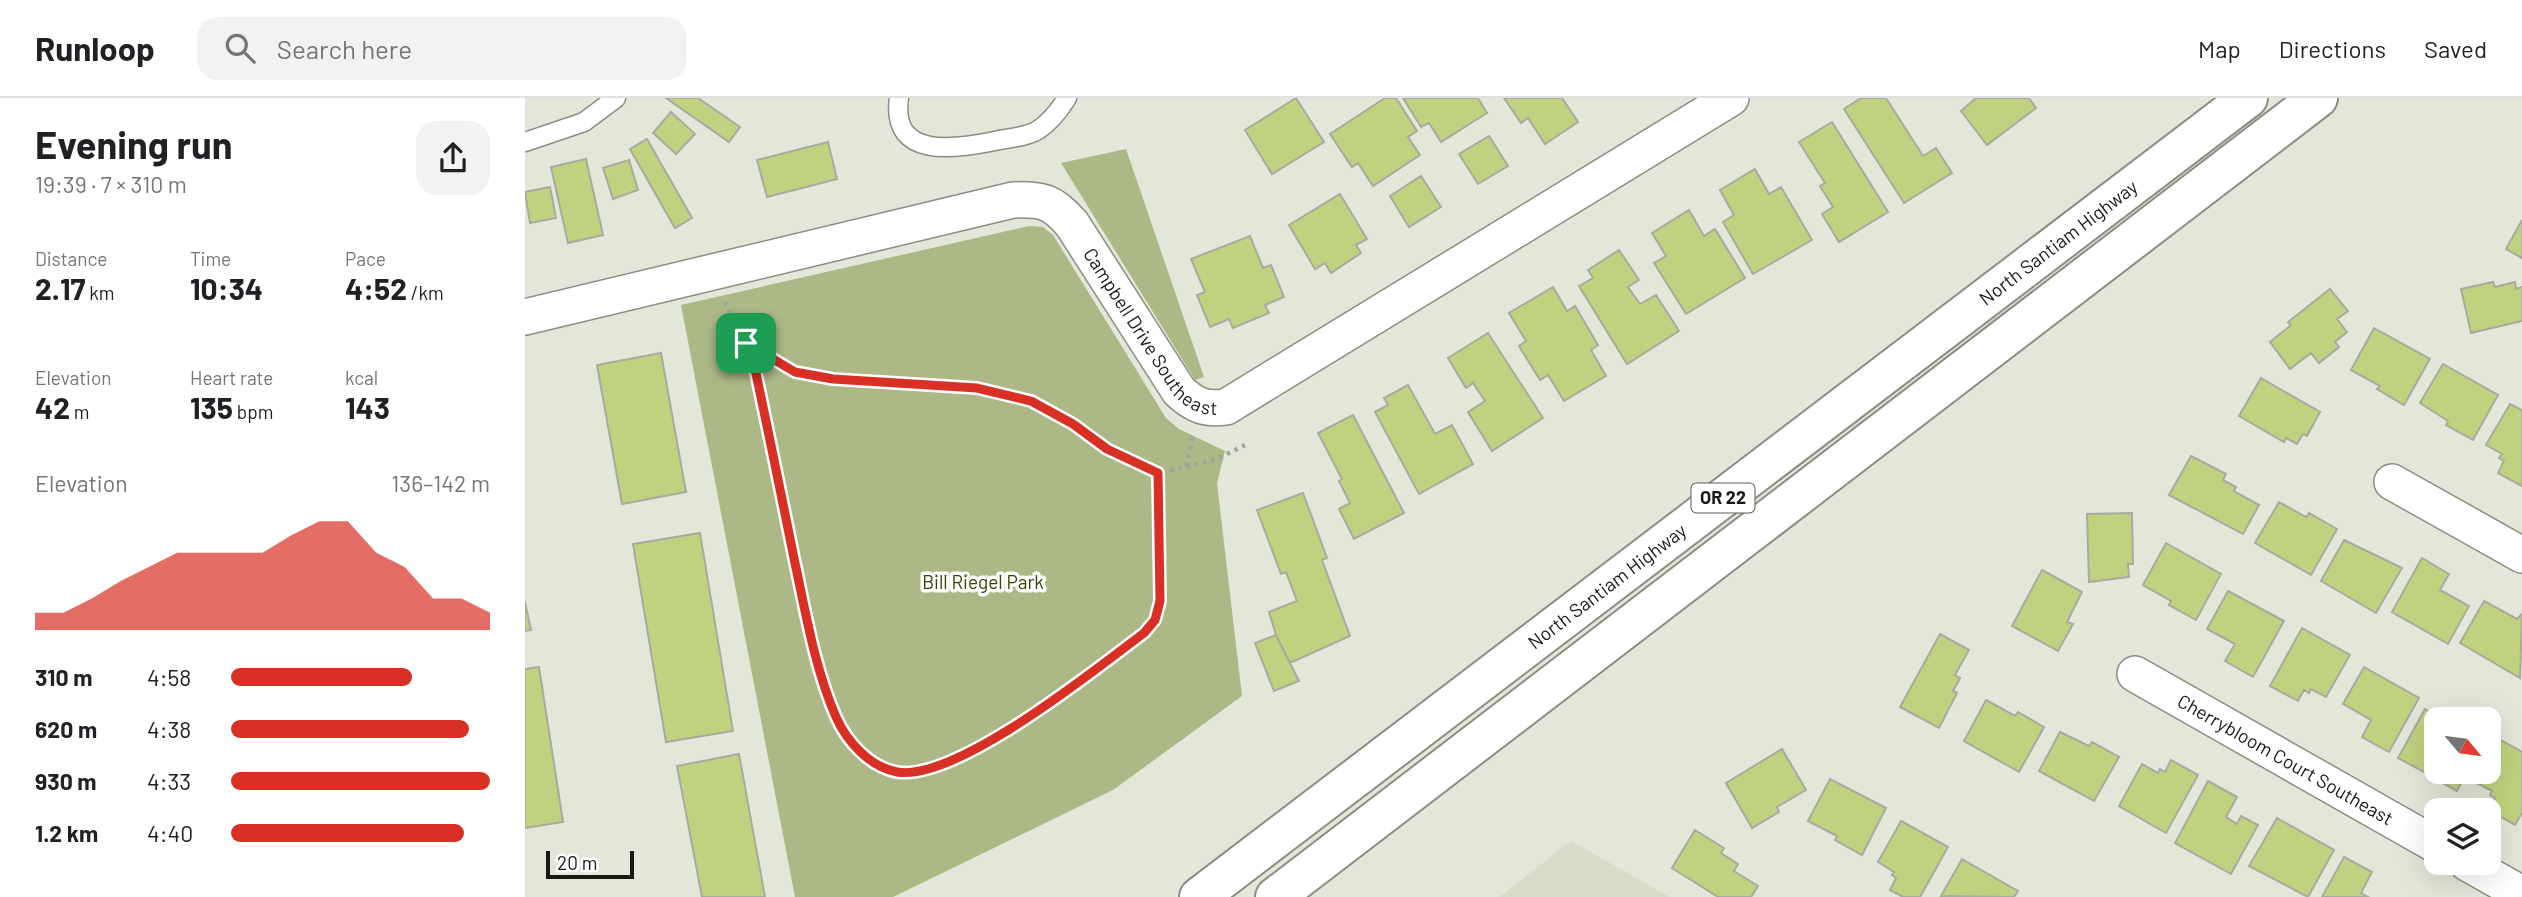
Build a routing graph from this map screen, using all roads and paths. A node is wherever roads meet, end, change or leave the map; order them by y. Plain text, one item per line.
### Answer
1 (617, 98) edge
2 (899, 98) edge
3 (1067, 98) edge
4 (1731, 98) edge
5 (2248, 98) edge
6 (2319, 98) edge
7 (525, 142) edge
8 (712, 272) junction
9 (525, 317) edge
10 (746, 343) junction
11 (1245, 444) dead end
12 (1158, 473) junction
13 (2392, 482) dead end
14 (2522, 555) edge
15 (2136, 674) dead end
16 (2424, 838) edge
17 (2488, 875) edge
18 (2522, 894) edge
19 (1199, 897) edge
20 (1275, 897) edge

1 - 7 lane
2 - 3 lane
4 - 8 street, Campbell Drive Southeast
5 - 19 highway, North Santiam Highway / OR 22
6 - 20 highway, OR 22
8 - 9 street, Campbell Drive Southeast
8 - 10 path
10 - 12 path
10 - 12 path
11 - 12 path
13 - 14 street
15 - 16 street, Cherrybloom Court Southeast
17 - 18 street

